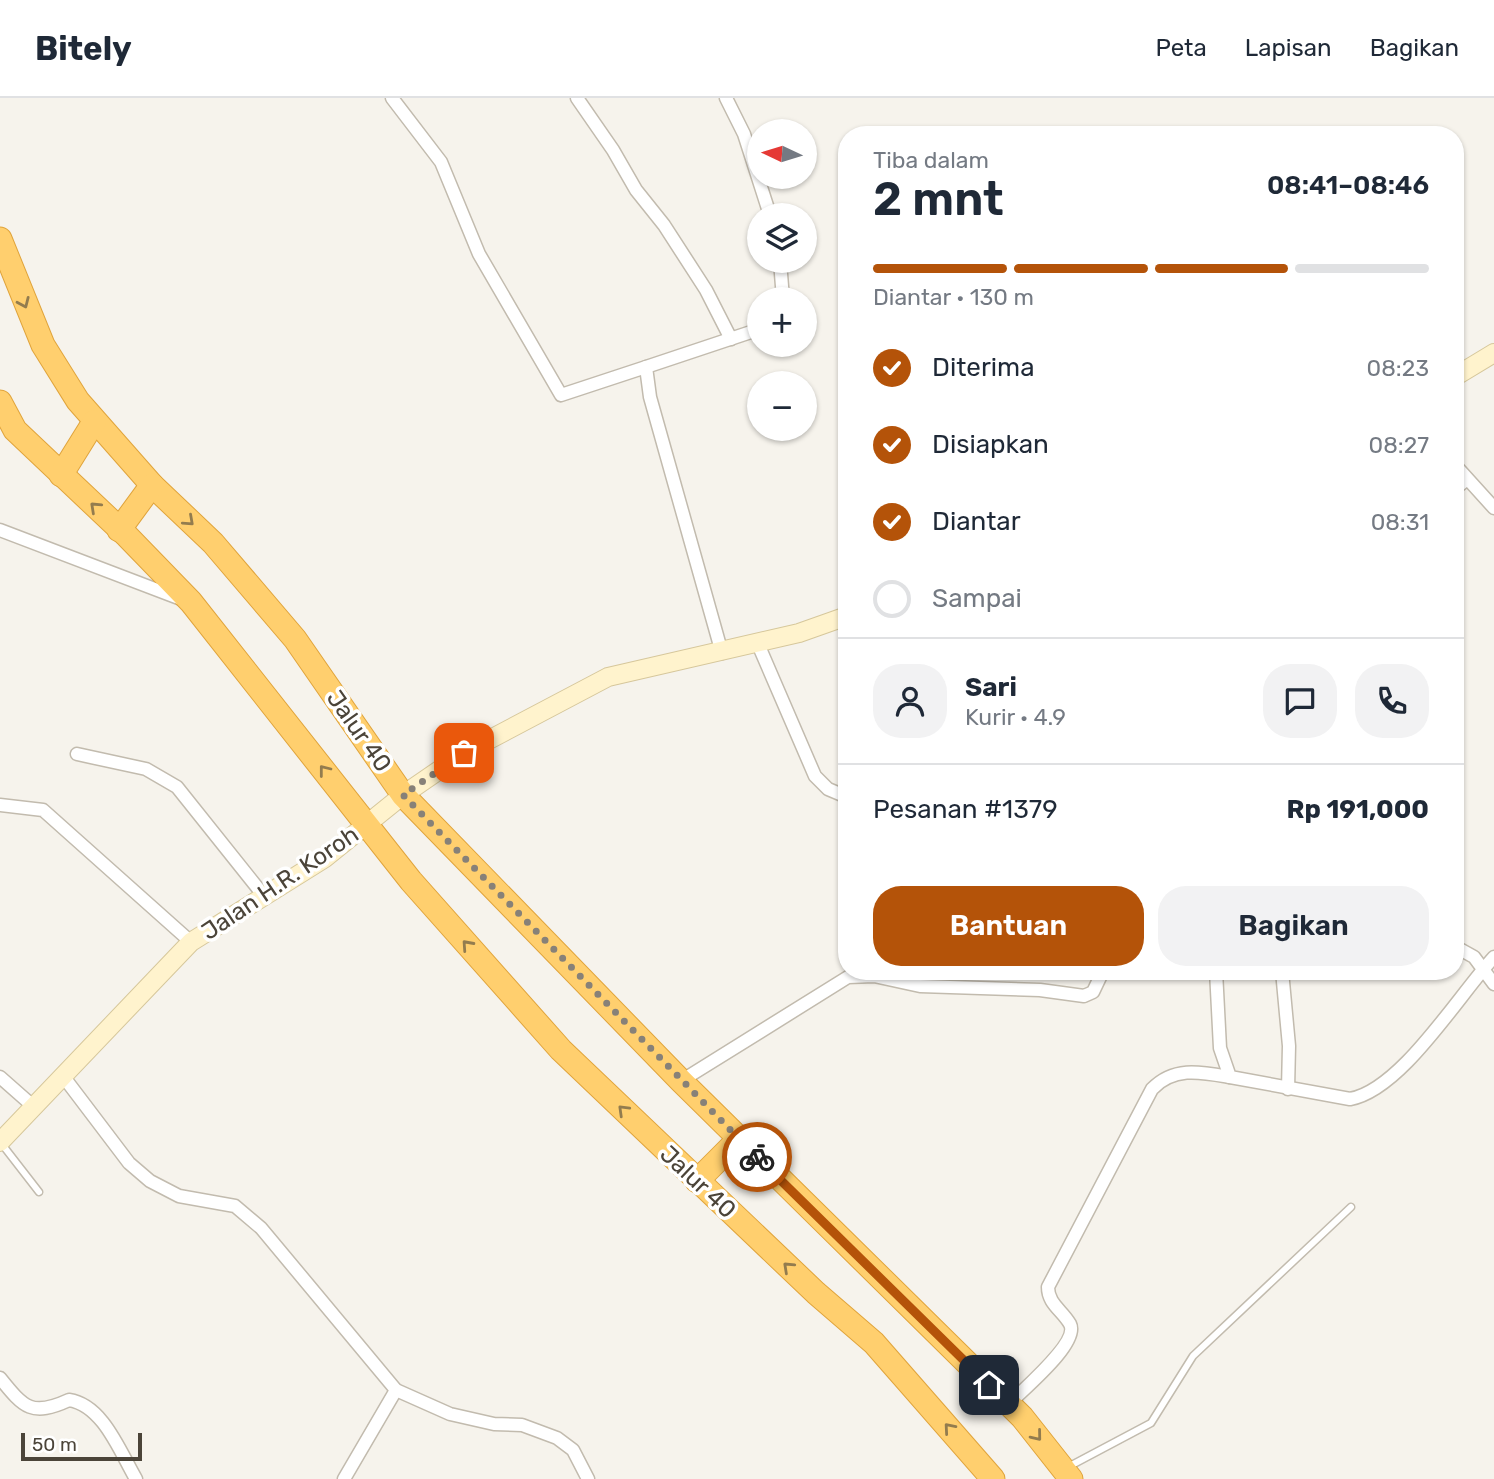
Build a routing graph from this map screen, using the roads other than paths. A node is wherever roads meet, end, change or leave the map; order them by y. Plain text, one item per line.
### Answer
1 (392, 98) edge
2 (577, 98) edge
3 (726, 98) edge
4 (766, 203) edge
5 (0, 239) edge
6 (747, 333) edge
7 (731, 339) junction
8 (1494, 353) edge
9 (646, 367) junction
10 (1464, 371) edge
11 (0, 402) edge
12 (94, 422) junction
13 (61, 475) junction
14 (1464, 475) edge
15 (1467, 479) junction
16 (1464, 481) edge
17 (152, 485) junction
18 (1494, 508) edge
19 (0, 530) edge
20 (119, 530) junction
21 (191, 602) junction
22 (838, 619) edge
23 (758, 644) junction
24 (722, 653) junction
25 (77, 754) dead end
26 (838, 793) edge
27 (403, 795) junction
28 (0, 805) edge
29 (367, 824) junction
30 (264, 896) junction
31 (191, 942) junction
32 (1464, 951) edge
33 (1494, 957) edge
34 (1485, 967) junction
35 (842, 980) edge
36 (892, 980) edge
37 (1099, 980) edge
38 (1216, 980) edge
39 (1283, 980) edge
40 (1494, 984) edge
41 (63, 1076) junction
42 (0, 1077) edge
43 (1230, 1077) junction
44 (681, 1081) junction
45 (1288, 1089) junction
46 (33, 1107) junction
47 (739, 1139) junction
48 (0, 1142) edge
49 (697, 1181) junction
50 (38, 1192) dead end
51 (1351, 1207) dead end
52 (0, 1378) edge
53 (396, 1390) junction
54 (1009, 1404) junction
55 (1068, 1474) edge
56 (136, 1479) edge
57 (344, 1479) edge
58 (589, 1479) edge
59 (993, 1479) edge

1 - 9 street
2 - 7 street
3 - 4 street
5 -> 12 highway, Jalur 40
6 - 7 street
7 - 9 street
8 - 10 main road
9 - 24 street
11 - 13 highway, Jalur 40
12 - 13 highway
12 - 17 highway, Jalur 40
20 -> 13 highway, Jalur 40
14 - 15 street
15 - 16 street
15 - 18 street
17 - 20 highway
17 -> 27 highway, Jalur 40
19 - 21 street
20 - 21 highway, Jalur 40
29 -> 21 highway, Jalur 40
22 - 23 main road, Jalan H.R. Koroh
23 - 24 main road, Jalan H.R. Koroh
23 - 26 street
24 - 27 main road, Jalan H.R. Koroh
25 - 30 street
27 - 29 main road, Jalan H.R. Koroh
27 - 44 highway, Jalur 40
28 - 31 street
29 - 30 main road, Jalan H.R. Koroh
49 -> 29 highway, Jalur 40
30 - 31 main road, Jalan H.R. Koroh
31 - 41 main road, Jalan H.R. Koroh
32 - 34 street
33 - 34 street
34 - 40 street
34 - 45 street
35 - 44 street
36 - 37 street
38 - 43 street
39 - 45 street
41 - 46 main road, Jalan H.R. Koroh
41 - 53 street
42 - 46 street
43 - 45 street
43 - 54 street
44 - 47 highway, Jalur 40
46 - 48 main road, Jalan H.R. Koroh
47 - 49 highway
47 - 54 highway, Jalur 40
48 - 50 lane
59 -> 49 highway, Jalur 40
51 - 55 lane
52 - 56 street
53 - 57 street
53 - 58 street
54 -> 55 highway, Jalur 40

